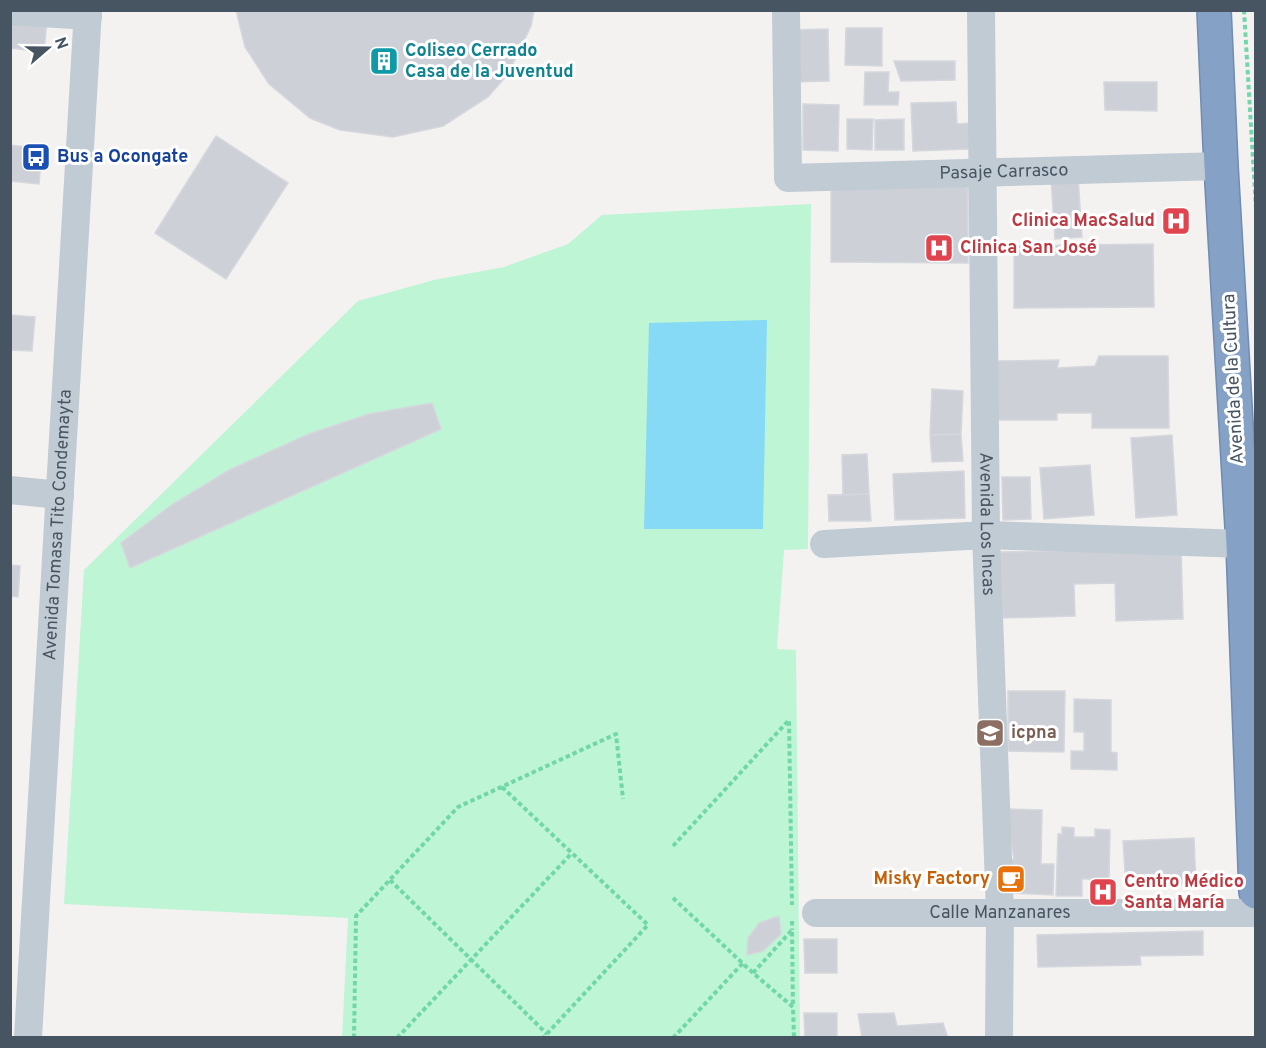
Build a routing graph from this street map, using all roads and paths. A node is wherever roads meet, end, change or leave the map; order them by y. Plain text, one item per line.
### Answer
1 (786, 10) edge
2 (981, 10) edge
3 (1214, 10) edge
4 (1244, 10) edge
5 (10, 11) edge
6 (88, 13) edge
7 (1221, 166) junction
8 (984, 172) junction
9 (1256, 209) edge
10 (1245, 390) edge
11 (10, 490) edge
12 (60, 495) junction
13 (986, 535) junction
14 (824, 544) dead end
15 (1243, 544) junction
16 (502, 787) junction
17 (624, 799) dead end
18 (673, 846) dead end
19 (572, 854) junction
20 (390, 880) junction
21 (1256, 892) edge
22 (673, 898) dead end
23 (800, 912) junction
24 (1000, 913) junction
25 (1256, 913) edge
26 (792, 930) junction
27 (471, 960) junction
28 (743, 963) junction
29 (753, 972) junction
30 (21, 977) edge
31 (793, 1007) junction
32 (23, 1026) edge
33 (545, 1036) edge
34 (354, 1038) edge
35 (396, 1038) edge
36 (673, 1038) edge
37 (794, 1038) edge
38 (999, 1038) edge

1 - 8 street, Pasaje Carrasco
2 - 8 street, Avenida Los Incas
3 - 7 highway, Avenida de la Cultura
4 - 9 path
5 - 6 street
6 - 12 street, Avenida Tomasa Tito Condemayta
7 - 8 street, Pasaje Carrasco
7 - 10 highway, Avenida de la Cultura
8 - 13 street, Avenida Los Incas
10 - 15 highway, Avenida de la Cultura
11 - 12 street
12 - 30 street, Avenida Tomasa Tito Condemayta
13 - 14 street
13 - 15 street
13 - 24 street, Avenida Los Incas
15 - 21 highway, Avenida de la Cultura
16 - 17 path
16 - 19 path
16 - 20 path
18 - 23 path
19 - 27 path
19 - 33 path
20 - 27 path
20 - 34 path
22 - 28 path
23 - 24 street, Calle Manzanares
23 - 26 path
24 - 25 street, Calle Manzanares
24 - 38 street, Avenida Los Incas
26 - 29 path
26 - 31 path
27 - 33 path
27 - 35 path
28 - 29 path
28 - 36 path
29 - 31 path
30 - 32 street, Avenida Tomasa Tito Condemayta
31 - 37 path

